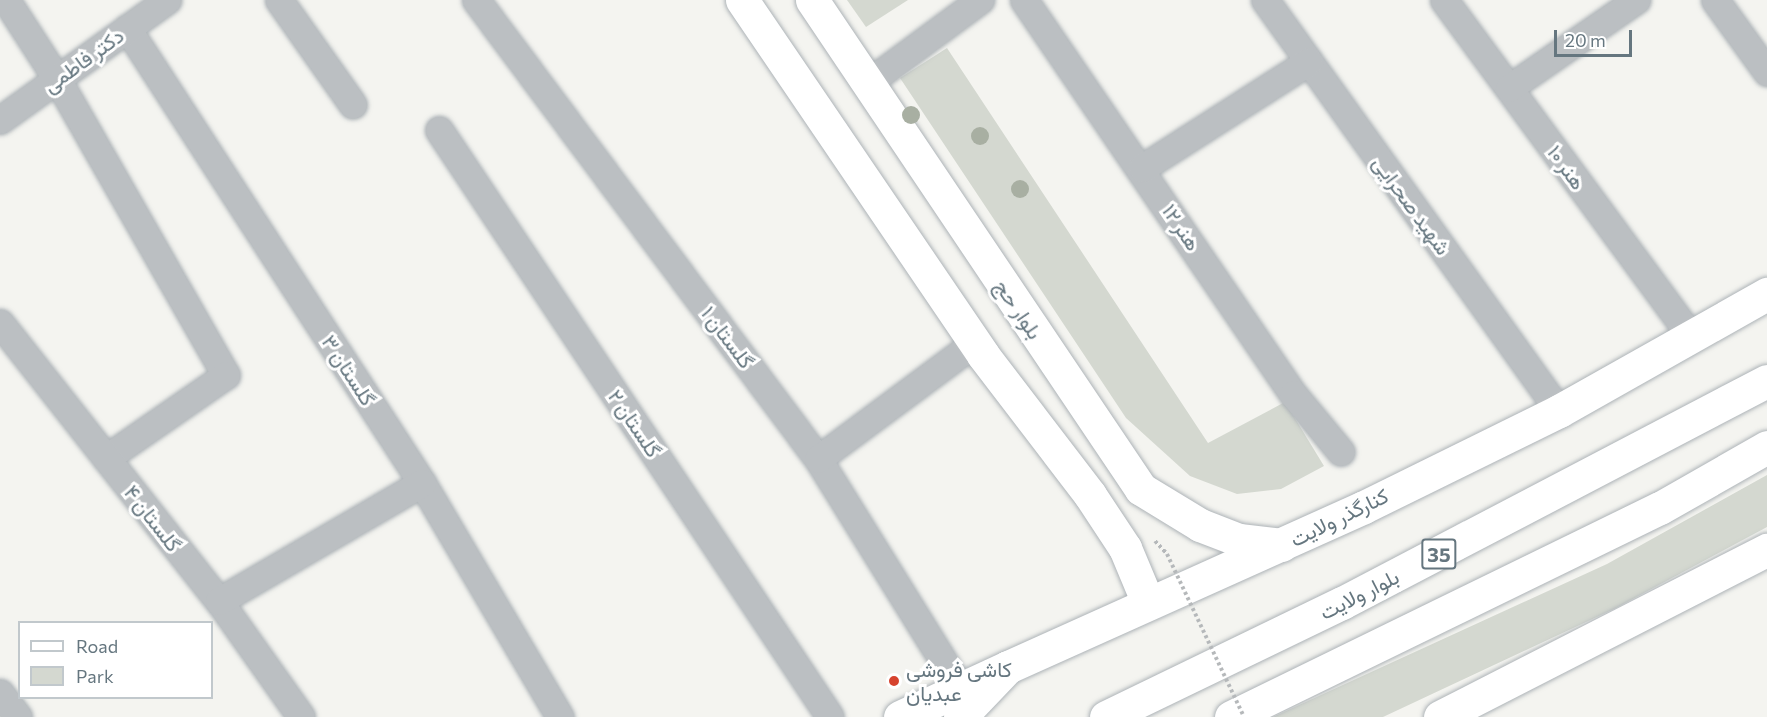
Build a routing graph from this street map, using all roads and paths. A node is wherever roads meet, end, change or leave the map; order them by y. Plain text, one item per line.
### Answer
1 (6, 0) edge
2 (167, 0) edge
3 (279, 0) edge
4 (476, 0) edge
5 (742, 0) edge
6 (812, 0) edge
7 (980, 0) edge
8 (1024, 0) edge
9 (1264, 0) edge
10 (1444, 0) edge
11 (1636, 0) edge
12 (1715, 0) edge
13 (128, 28) junction
14 (1309, 62) junction
15 (1767, 72) edge
16 (57, 78) junction
17 (867, 84) junction
18 (1509, 88) junction
19 (353, 105) dead end
20 (0, 120) edge
21 (440, 130) dead end
22 (1142, 168) junction
23 (1767, 294) edge
24 (0, 323) edge
25 (1690, 335) junction
26 (974, 343) junction
27 (1767, 381) edge
28 (1559, 411) junction
29 (1767, 447) edge
30 (1341, 452) dead end
31 (106, 458) junction
32 (818, 459) junction
33 (1129, 471) junction
34 (422, 483) junction
35 (1090, 495) junction
36 (1282, 545) junction
37 (1767, 550) edge
38 (1167, 554) dead end
39 (219, 600) junction
40 (1149, 603) junction
41 (0, 693) edge
42 (960, 703) edge
43 (18, 717) edge
44 (301, 717) edge
45 (560, 717) edge
46 (830, 717) edge
47 (900, 717) edge
48 (1106, 717) edge
49 (1231, 717) edge
50 (1244, 717) edge
51 (1440, 717) edge

1 - 16 street
2 - 13 street, دکتر فاطمی
3 - 19 street
4 - 32 street, گلستان ۱
5 - 26 main road
6 - 17 main road, بلوار حج
7 - 17 street
8 - 22 street, هنر ۱۲
9 - 14 street, شهید صحرایی
10 - 18 street, هنر ۱۰
11 - 18 street
12 - 15 street
13 - 16 street, دکتر فاطمی
13 - 34 street, گلستان ۳
14 - 22 street
14 - 28 street, شهید صحرایی
16 - 20 street, دکتر فاطمی
16 - 31 street
17 - 33 main road, بلوار حج
18 - 25 street, هنر ۱۰
21 - 46 street, گلستان ۲
22 - 30 street, هنر ۱۲
23 - 25 main road, کنارگذر ولایت
24 - 31 street, گلستان ۴
25 - 28 main road, کنارگذر ولایت
26 - 32 street
26 - 35 main road
27 - 48 main road, بلوار ولایت / 35
28 - 36 main road, کنارگذر ولایت
29 - 49 main road
31 - 39 street, گلستان ۴
32 - 42 street, گلستان ۱
33 - 35 main road
33 - 36 main road, بلوار حج
34 - 39 street
34 - 45 street, گلستان ۳
35 - 40 main road
36 - 40 main road, کنارگذر ولایت
37 - 51 main road
38 - 50 path, bridge
39 - 44 street, گلستان ۴
40 - 42 main road, کنارگذر ولایت
41 - 43 street
42 - 47 main road

